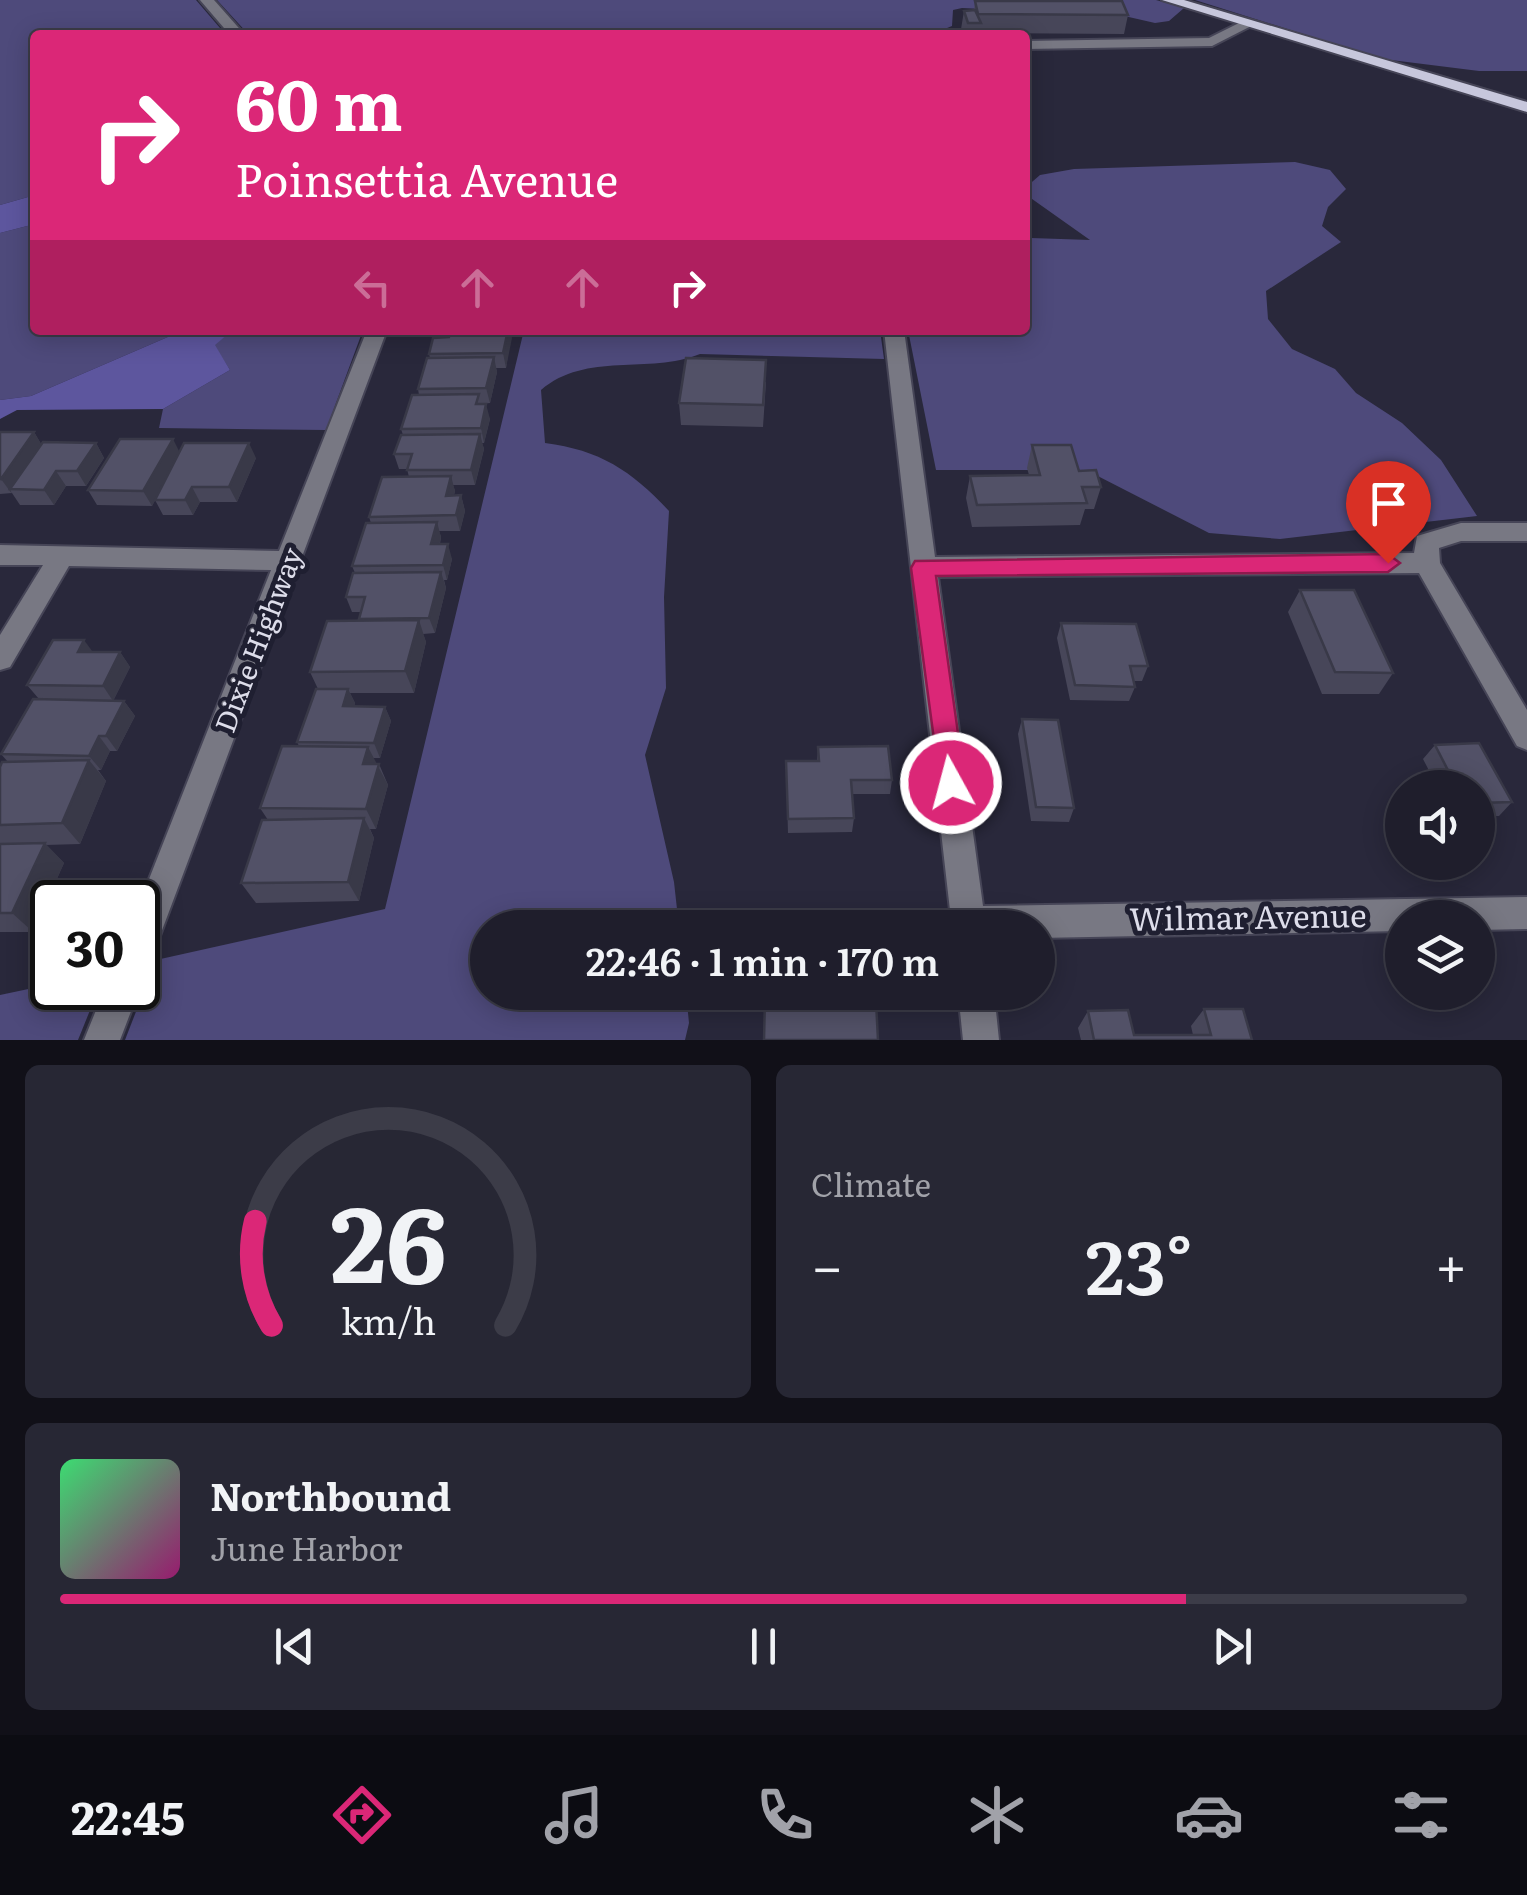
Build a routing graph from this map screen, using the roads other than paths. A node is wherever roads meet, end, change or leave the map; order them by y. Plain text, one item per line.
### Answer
1 (207, 0) edge
2 (1169, 0) edge
3 (1250, 23) junction
4 (234, 30) edge
5 (1030, 45) edge
6 (1527, 106) edge
7 (375, 335) edge
8 (895, 335) edge
9 (1527, 532) edge
10 (0, 555) edge
11 (62, 556) junction
12 (290, 561) junction
13 (1427, 563) junction
14 (923, 568) junction
15 (0, 659) edge
16 (1527, 737) edge
17 (160, 893) edge
18 (967, 910) edge
19 (1527, 913) edge
20 (1055, 923) edge
21 (114, 1010) edge
22 (978, 1010) edge
23 (102, 1040) edge
24 (981, 1040) edge

1 - 4 street
2 - 3 main road
3 - 5 street
3 - 6 main road
7 - 12 street, Dixie Highway
8 - 14 street
9 - 13 street
10 - 11 street
11 - 12 street
11 - 15 street
12 - 17 street, Dixie Highway
13 - 14 street
13 - 16 street
14 - 18 street
19 - 20 street, Wilmar Avenue
21 - 23 street
22 - 24 street

